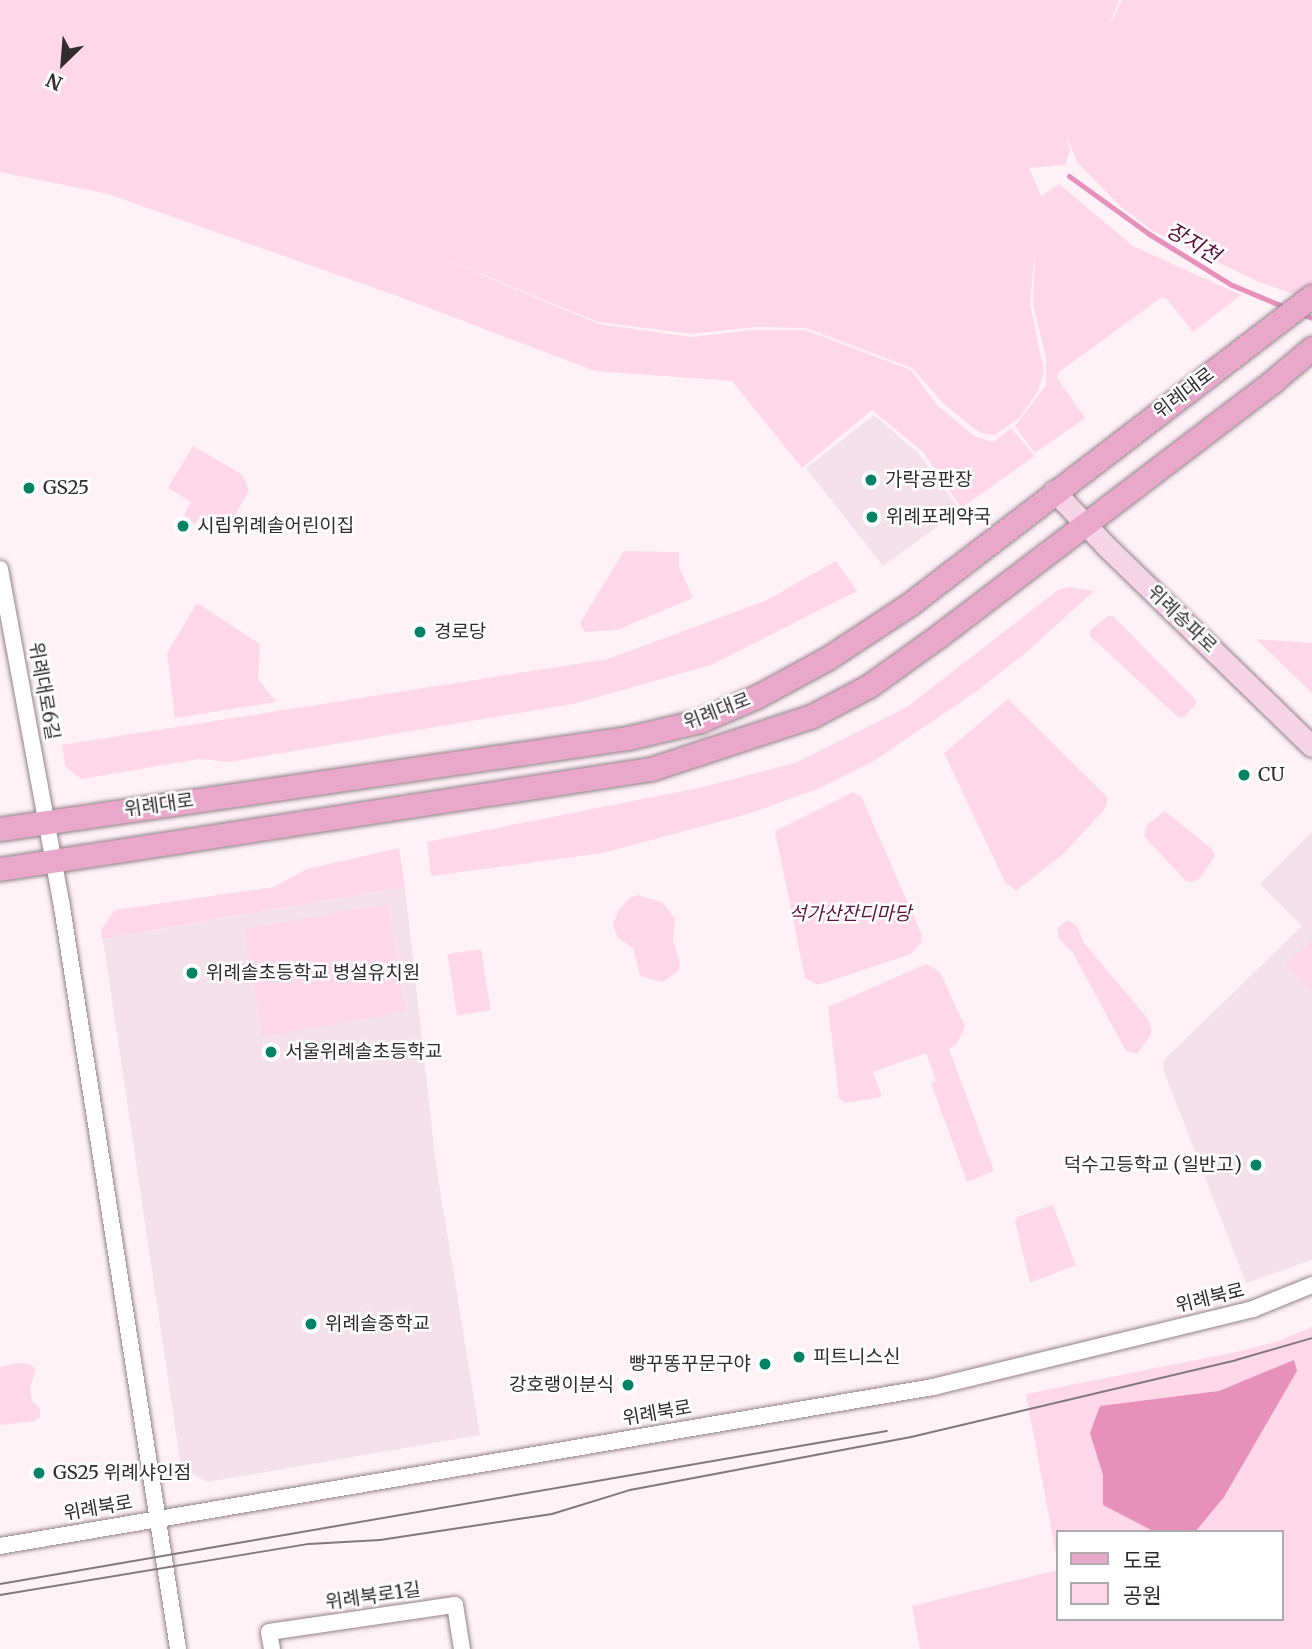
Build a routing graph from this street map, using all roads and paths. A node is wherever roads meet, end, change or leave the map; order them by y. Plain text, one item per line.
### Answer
1 (1312, 296) edge
2 (1312, 348) edge
3 (1054, 491) junction
4 (1086, 526) junction
5 (0, 569) edge
6 (1312, 746) edge
7 (46, 822) junction
8 (0, 830) edge
9 (52, 859) junction
10 (0, 869) edge
11 (1312, 1285) edge
12 (157, 1519) junction
13 (0, 1546) edge
14 (178, 1649) edge
15 (272, 1649) edge
16 (462, 1649) edge

1 - 3 main road, 위례대로
2 - 4 main road, 위례대로
3 - 4 main road, 위례송파로
3 - 7 main road, 위례대로
4 - 6 main road, 위례송파로
4 - 9 main road, 위례대로
5 - 7 street, 위례대로6길
7 - 8 main road, 위례대로
7 - 9 street, 위례대로6길
9 - 10 main road, 위례대로
9 - 12 street, 위례대로6길
11 - 12 street, 위례북로
12 - 13 street, 위례북로
12 - 14 street
15 - 16 street, 위례북로1길

